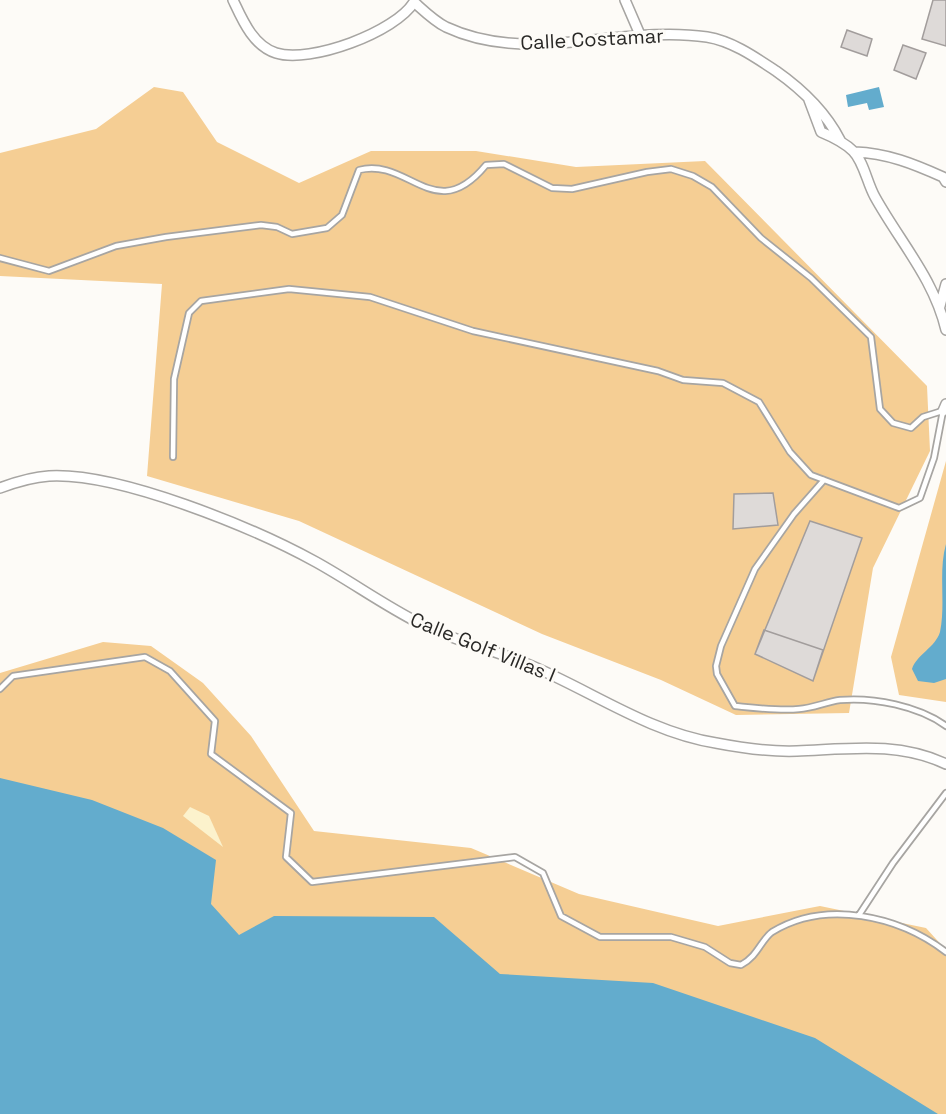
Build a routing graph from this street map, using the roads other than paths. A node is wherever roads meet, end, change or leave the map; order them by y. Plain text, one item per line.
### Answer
1 (233, 0) edge
2 (625, 0) edge
3 (413, 1) edge
4 (641, 37) junction
5 (855, 152) junction
6 (946, 182) edge
7 (0, 258) edge
8 (946, 284) edge
9 (940, 306) junction
10 (946, 330) edge
11 (945, 408) edge
12 (173, 458) dead end
13 (824, 480) junction
14 (0, 488) edge
15 (0, 689) edge
16 (946, 726) edge
17 (946, 764) edge
18 (946, 793) edge
19 (859, 915) junction
20 (946, 952) edge

1 - 3 street, Calle Costamar
2 - 4 street
3 - 4 street, Calle Costamar
4 - 5 street, Calle Costamar
5 - 6 street
5 - 9 street, Calle Costamar
7 - 11 lane
8 - 9 street, Calle Costamar
9 - 10 street, Calle Costamar
11 - 13 lane
12 - 13 lane
13 - 16 lane
14 - 17 street, Calle Golf Villas I
15 - 19 lane
18 - 19 lane
19 - 20 lane

